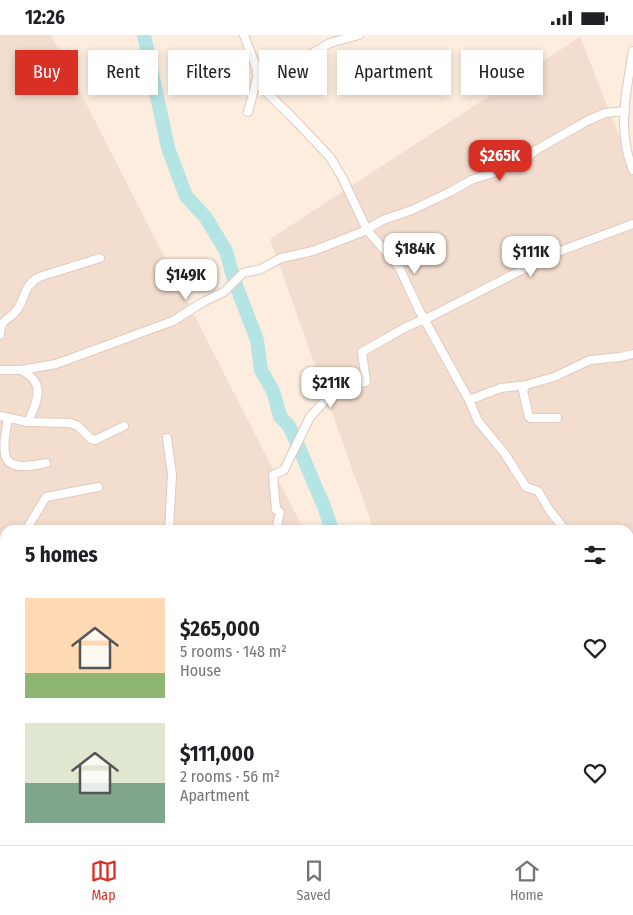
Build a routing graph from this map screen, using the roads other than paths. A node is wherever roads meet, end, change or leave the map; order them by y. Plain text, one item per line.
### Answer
1 (244, 35) edge
2 (359, 35) edge
3 (633, 51) edge
4 (257, 75) junction
5 (625, 111) junction
6 (248, 112) dead end
7 (633, 118) edge
8 (624, 123) junction
9 (633, 170) edge
10 (633, 224) edge
11 (367, 229) junction
12 (100, 259) dead end
13 (424, 319) junction
14 (0, 335) edge
15 (633, 354) edge
16 (0, 370) edge
17 (21, 370) junction
18 (526, 385) junction
19 (469, 400) junction
20 (4, 417) edge
21 (557, 418) dead end
22 (28, 423) junction
23 (124, 427) dead end
24 (167, 438) dead end
25 (46, 463) dead end
26 (98, 487) dead end
27 (29, 525) edge
28 (169, 525) edge
29 (277, 525) edge
30 (561, 525) edge

1 - 4 street
2 - 4 street
3 - 5 street
4 - 6 street
4 - 11 street
5 - 8 street
5 - 11 street
7 - 8 street
8 - 9 street
10 - 13 street
11 - 13 street
11 - 17 street
12 - 14 street
13 - 19 street
13 - 29 street
15 - 18 street
16 - 17 street
17 - 22 street
18 - 19 street
18 - 21 street
19 - 30 street
20 - 22 street
20 - 25 street
22 - 23 street
24 - 28 street
26 - 27 street

